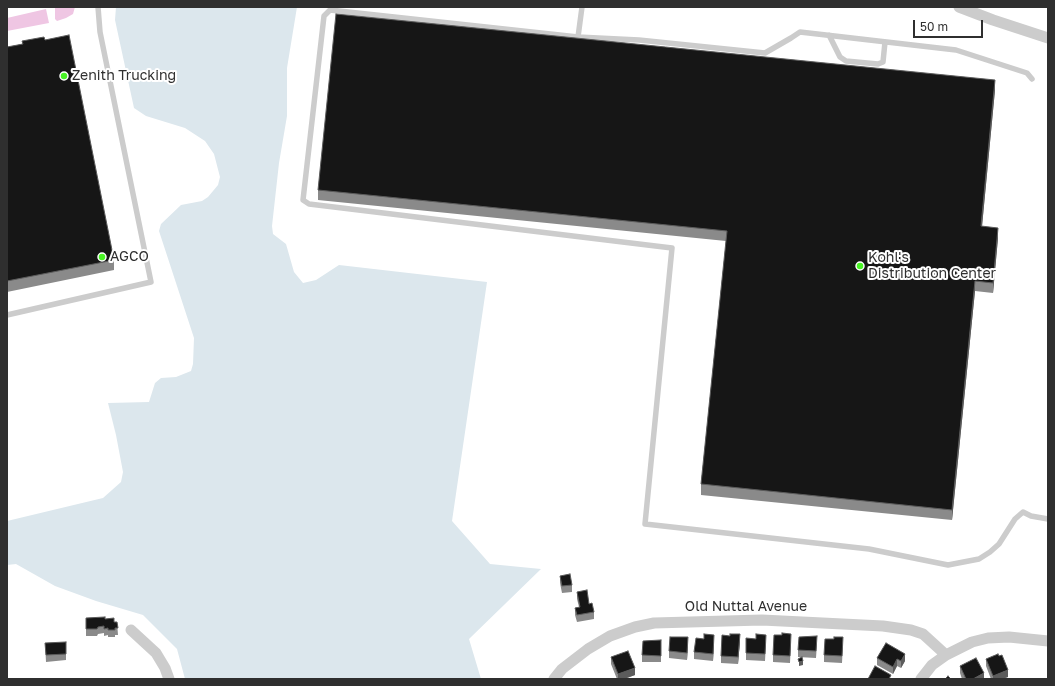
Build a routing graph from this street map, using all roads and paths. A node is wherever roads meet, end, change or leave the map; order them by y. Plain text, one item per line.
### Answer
1 (98, 7) edge
2 (582, 7) edge
3 (959, 7) edge
4 (829, 35) junction
5 (578, 37) junction
6 (1048, 38) edge
7 (885, 42) junction
8 (1032, 79) dead end
9 (7, 315) edge
10 (1048, 519) edge
11 (131, 630) dead end
12 (1048, 641) edge
13 (946, 655) junction
14 (169, 679) edge
15 (554, 679) edge
16 (921, 679) edge

1 - 9 lane
2 - 5 lane
3 - 6 street
4 - 5 lane
4 - 7 lane
4 - 7 lane
5 - 10 lane
7 - 8 lane
11 - 14 street
12 - 13 street
13 - 15 street, Old Nuttal Avenue
13 - 16 street

